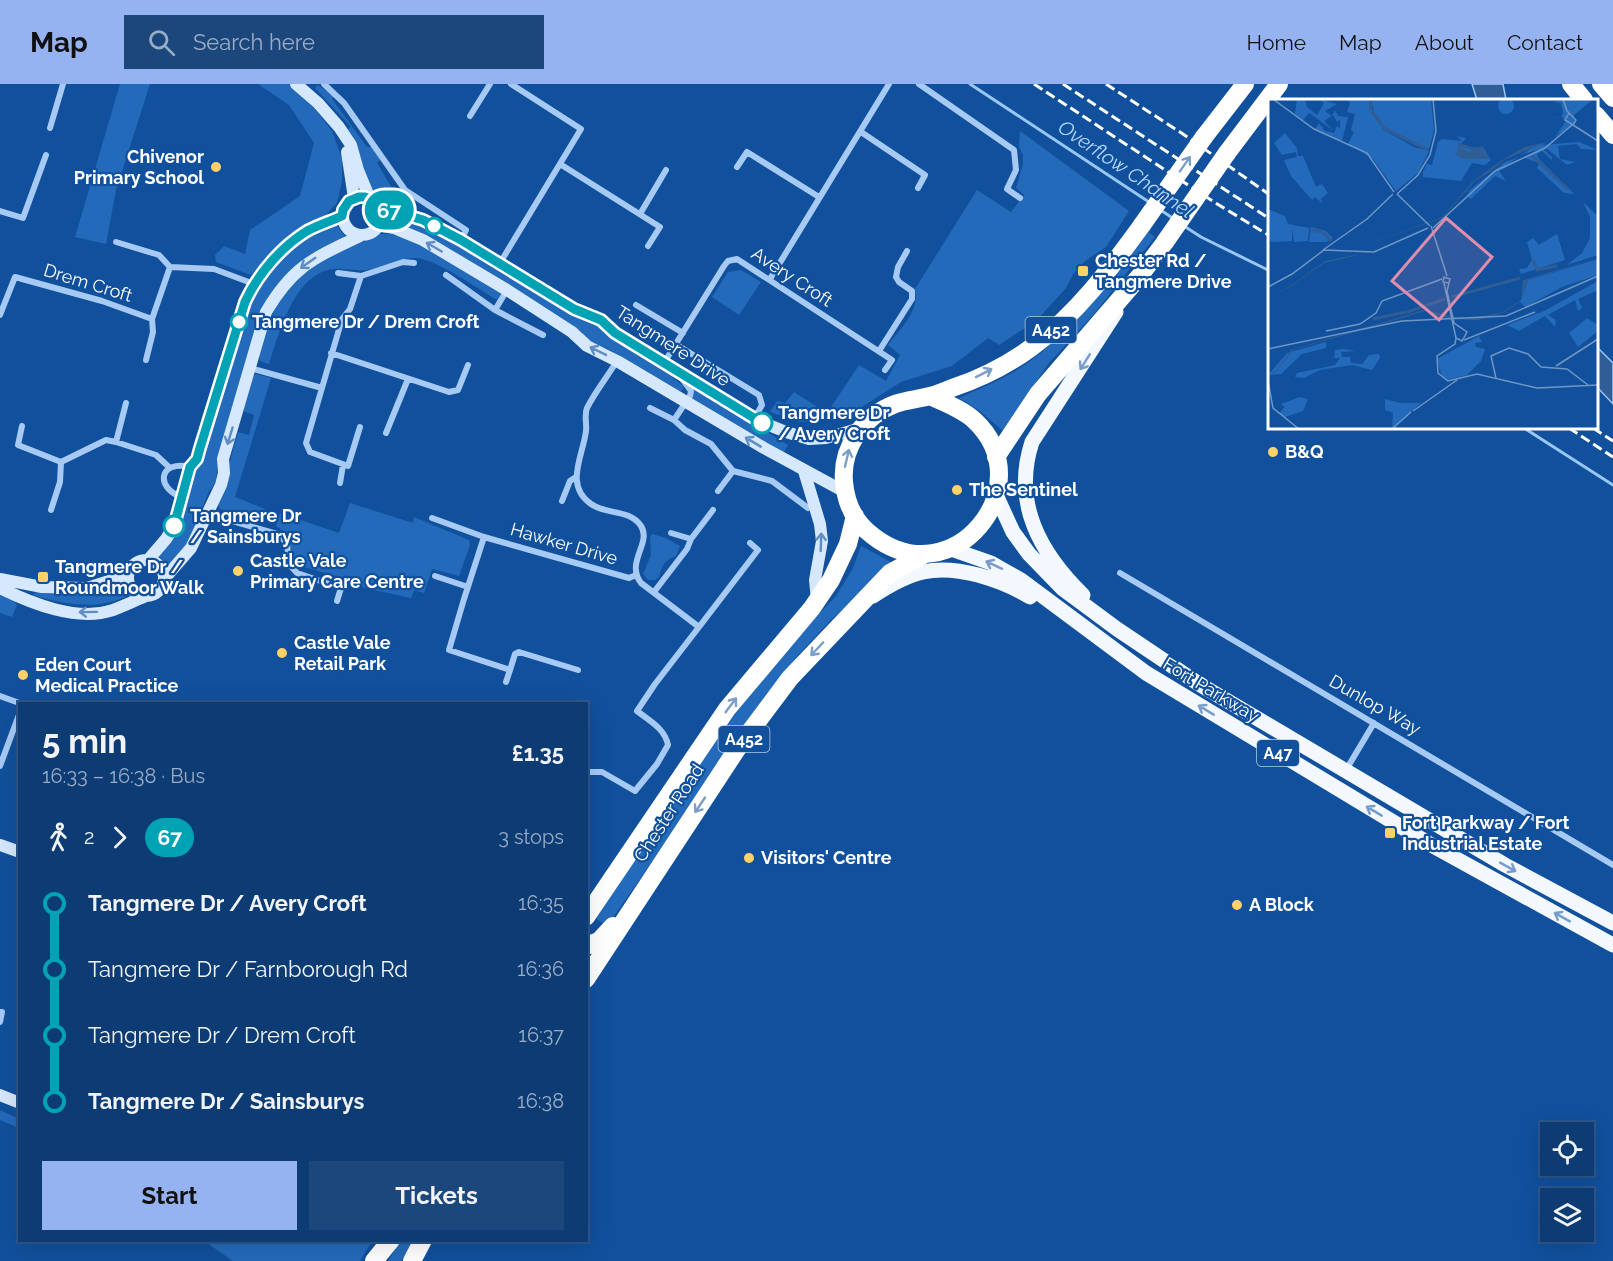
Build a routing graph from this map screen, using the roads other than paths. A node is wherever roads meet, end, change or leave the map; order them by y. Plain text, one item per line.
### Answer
1 (63, 84) edge
2 (324, 84) edge
3 (490, 84) edge
4 (511, 84) edge
5 (889, 84) edge
6 (919, 84) edge
7 (1245, 84) edge
8 (1279, 84) edge
9 (1571, 84) edge
10 (1601, 84) edge
11 (303, 86) edge
12 (1613, 98) edge
13 (1583, 99) edge
14 (470, 116) dead end
15 (1598, 117) edge
16 (339, 127) junction
17 (50, 128) dead end
18 (861, 132) junction
19 (1613, 135) edge
20 (46, 155) dead end
21 (560, 164) junction
22 (737, 167) dead end
23 (666, 170) dead end
24 (918, 188) dead end
25 (819, 197) junction
26 (354, 198) junction
27 (1020, 198) dead end
28 (374, 202) junction
29 (0, 211) edge
30 (640, 214) junction
31 (342, 216) junction
32 (379, 225) junction
33 (360, 236) junction
34 (461, 240) junction
35 (117, 242) dead end
36 (648, 246) dead end
37 (907, 251) dead end
38 (414, 263) dead end
39 (500, 263) junction
40 (170, 267) junction
41 (338, 273) dead end
42 (446, 274) dead end
43 (361, 276) junction
44 (1139, 277) junction
45 (770, 279) junction
46 (254, 284) junction
47 (507, 290) junction
48 (636, 305) dead end
49 (495, 310) junction
50 (0, 315) edge
51 (152, 319) junction
52 (683, 333) junction
53 (543, 334) dead end
54 (677, 345) junction
55 (879, 351) junction
56 (331, 353) junction
57 (146, 360) dead end
58 (617, 360) junction
59 (664, 363) junction
60 (468, 365) dead end
61 (250, 368) junction
62 (885, 370) dead end
63 (408, 379) junction
64 (322, 388) junction
65 (930, 396) junction
66 (685, 402) junction
67 (126, 404) dead end
68 (650, 408) dead end
69 (754, 418) junction
70 (674, 420) junction
71 (22, 426) dead end
72 (360, 427) dead end
73 (861, 428) junction
74 (386, 433) dead end
75 (116, 441) junction
76 (996, 457) junction
77 (61, 462) junction
78 (342, 465) junction
79 (190, 467) junction
80 (170, 468) junction
81 (733, 471) junction
82 (804, 471) junction
83 (576, 477) junction
84 (340, 483) dead end
85 (718, 490) dead end
86 (845, 492) junction
87 (996, 495) junction
88 (182, 497) junction
89 (562, 501) dead end
90 (808, 508) dead end
91 (51, 510) dead end
92 (713, 510) dead end
93 (208, 514) junction
94 (855, 516) junction
95 (432, 518) dead end
96 (671, 533) dead end
97 (484, 537) junction
98 (691, 539) junction
99 (750, 543) dead end
100 (951, 549) junction
101 (924, 554) junction
102 (148, 560) junction
103 (1120, 573) dead end
104 (128, 575) junction
105 (435, 576) dead end
106 (636, 576) junction
107 (165, 578) junction
108 (0, 579) edge
109 (468, 587) junction
110 (0, 588) edge
111 (652, 591) junction
112 (144, 597) junction
113 (817, 600) junction
114 (337, 601) dead end
115 (856, 607) junction
116 (699, 627) junction
117 (1117, 629) junction
118 (1132, 665) junction
119 (510, 670) junction
120 (578, 670) dead end
121 (506, 682) dead end
122 (0, 696) edge
123 (18, 703) edge
124 (18, 717) edge
125 (1374, 723) junction
126 (0, 766) edge
127 (1346, 771) junction
128 (588, 772) edge
129 (0, 845) edge
130 (18, 851) edge
131 (1613, 865) edge
132 (660, 866) junction
133 (588, 914) edge
134 (1613, 923) edge
135 (588, 945) edge
136 (1613, 945) edge
137 (588, 976) edge
138 (0, 1012) edge
139 (0, 1022) edge
140 (0, 1095) edge
141 (18, 1102) edge
142 (391, 1242) edge
143 (392, 1242) edge
144 (374, 1261) edge
145 (384, 1261) edge

1 - 17 street
2 - 34 street
3 - 14 street
4 - 21 street
5 - 18 street
6 - 27 street
65 -> 7 highway, A452, bridge
8 - 44 highway, A452, bridge
9 - 13 highway
10 - 12 highway
11 - 16 street
15 - 19 highway
16 - 26 street
16 - 28 street
18 - 24 street
18 - 25 street
20 - 29 street
21 - 30 street
21 - 39 street
22 - 25 street
23 - 30 street
25 - 45 street
26 - 28 street
26 - 31 street
28 - 32 street
28 - 34 street, Tangmere Drive
30 - 36 street
31 - 33 street
31 - 46 street
32 - 33 street
47 -> 32 street
33 -> 61 street
34 - 39 street, Tangmere Drive
35 - 40 street
37 - 55 street
38 - 43 street
39 - 59 street, Tangmere Drive
40 - 46 street
40 - 51 street, Drem Croft
41 - 43 street
42 - 49 street
43 - 56 street
44 - 76 highway, A452
44 -> 117 main road
45 - 52 street, Avery Croft
45 - 55 street, Avery Croft
46 - 79 street
47 - 49 street
58 -> 47 street
48 - 52 street
49 - 53 street
50 - 51 street, Drem Croft
51 - 57 street, Drem Croft
52 - 54 street, Avery Croft
54 - 59 street, Avery Croft
54 - 69 street
55 - 62 street
56 - 63 street
56 - 64 street
58 - 66 street
58 - 83 street
59 - 66 street
59 - 69 street, Tangmere Drive
60 - 63 street
61 - 64 street
61 -> 93 street
63 - 74 street
64 - 78 street
65 - 73 highway
65 - 76 highway
66 - 70 street
82 -> 66 street
67 - 75 street
68 - 70 street
69 - 73 street, Tangmere Drive
70 - 81 street
71 - 77 street
72 - 78 street
86 -> 73 highway
75 - 77 street
75 - 80 street
76 - 87 highway
77 - 91 street
78 - 84 street
79 - 80 street
79 - 88 street
80 - 88 street
81 - 85 street
81 - 90 street
82 - 86 street
113 -> 82 street
83 - 89 street
83 - 106 street, Hawker Drive
86 - 94 highway
87 - 100 highway
87 - 117 main road, Fort Parkway / A47
88 - 102 street
92 - 98 street
93 - 107 street
93 - 114 street
94 - 101 highway
94 - 113 highway, Chester Road / A452
95 - 97 street, Hawker Drive
96 - 98 street
97 - 106 street, Hawker Drive
97 - 109 street, Hawker Drive
98 - 111 street
99 - 116 street
100 - 101 highway
118 -> 100 main road, Fort Parkway / A47
101 - 115 highway, Chester Road / A452
102 - 104 street
102 - 107 street
103 - 125 street, Dunlop Way
104 - 108 street
104 - 112 street
105 - 109 street
106 - 111 street, Hawker Drive
107 - 112 street
109 - 119 street, Hawker Drive
112 -> 110 street
111 - 116 street, Hawker Drive
133 -> 113 highway, Chester Road / A452
115 - 118 main road
115 -> 132 highway, Chester Road / A452
116 - 128 street
117 - 127 main road, Fort Parkway / A47
136 -> 118 main road, Fort Parkway / A47
119 - 120 street
119 - 121 street
122 - 123 street
124 - 126 street
125 - 127 street
125 - 131 street, Dunlop Way
127 -> 134 main road, Fort Parkway / A47
129 - 130 street
132 - 135 highway, A452
132 - 137 highway, Chester Road / A452
138 - 139 street
140 - 141 street
142 - 144 highway
143 - 145 highway

